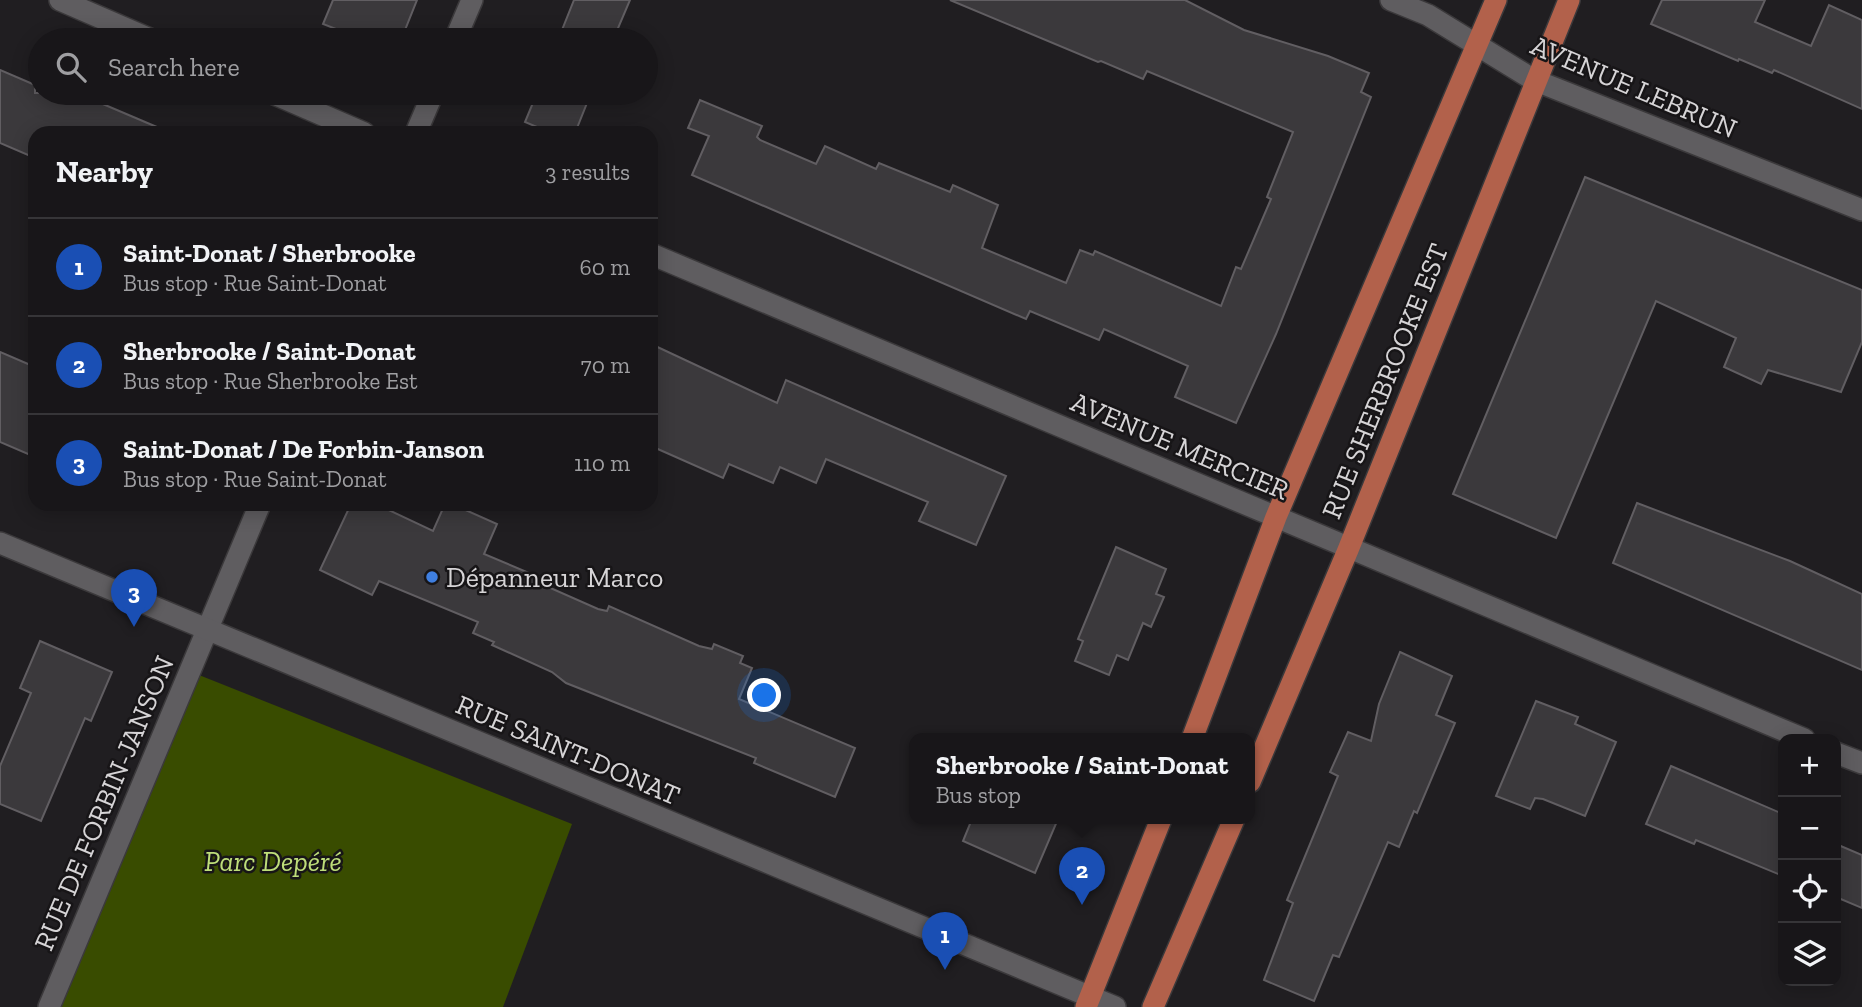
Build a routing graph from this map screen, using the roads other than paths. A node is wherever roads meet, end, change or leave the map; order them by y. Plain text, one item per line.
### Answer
1 (60, 0) edge
2 (472, 0) edge
3 (1391, 0) edge
4 (1496, 0) edge
5 (1569, 0) edge
6 (124, 28) edge
7 (460, 28) edge
8 (1478, 44) junction
9 (1534, 80) junction
10 (300, 105) edge
11 (428, 105) edge
12 (348, 126) edge
13 (419, 126) edge
14 (1862, 210) edge
15 (658, 257) edge
16 (257, 511) edge
17 (1276, 517) junction
18 (0, 542) edge
19 (1348, 550) junction
20 (208, 629) junction
21 (1194, 733) edge
22 (1792, 734) edge
23 (1841, 754) edge
24 (1862, 764) edge
25 (1255, 770) edge
26 (1159, 824) edge
27 (1232, 824) edge
28 (1088, 1001) edge
29 (48, 1007) edge
30 (1115, 1007) edge
31 (1153, 1007) edge

1 - 6 street
2 - 7 street
3 - 8 street, AVENUE LEBRUN
4 - 8 main road, RUE SHERBROOKE EST
5 - 9 main road, RUE SHERBROOKE EST
8 - 9 street, AVENUE LEBRUN
8 - 17 main road, RUE SHERBROOKE EST
9 - 14 street, AVENUE LEBRUN
9 - 19 main road, RUE SHERBROOKE EST
10 - 12 street
11 - 13 street
15 - 17 street, AVENUE MERCIER
16 - 20 street, RUE DE FORBIN-JANSON
17 - 19 street, AVENUE MERCIER
17 - 21 main road, RUE SHERBROOKE EST
18 - 20 street, RUE SAINT-DONAT
19 - 22 street, AVENUE MERCIER
19 - 25 main road, RUE SHERBROOKE EST
20 - 28 street, RUE SAINT-DONAT
20 - 29 street, RUE DE FORBIN-JANSON
23 - 24 street
26 - 28 main road
27 - 31 main road
28 - 30 street, RUE SAINT-DONAT

